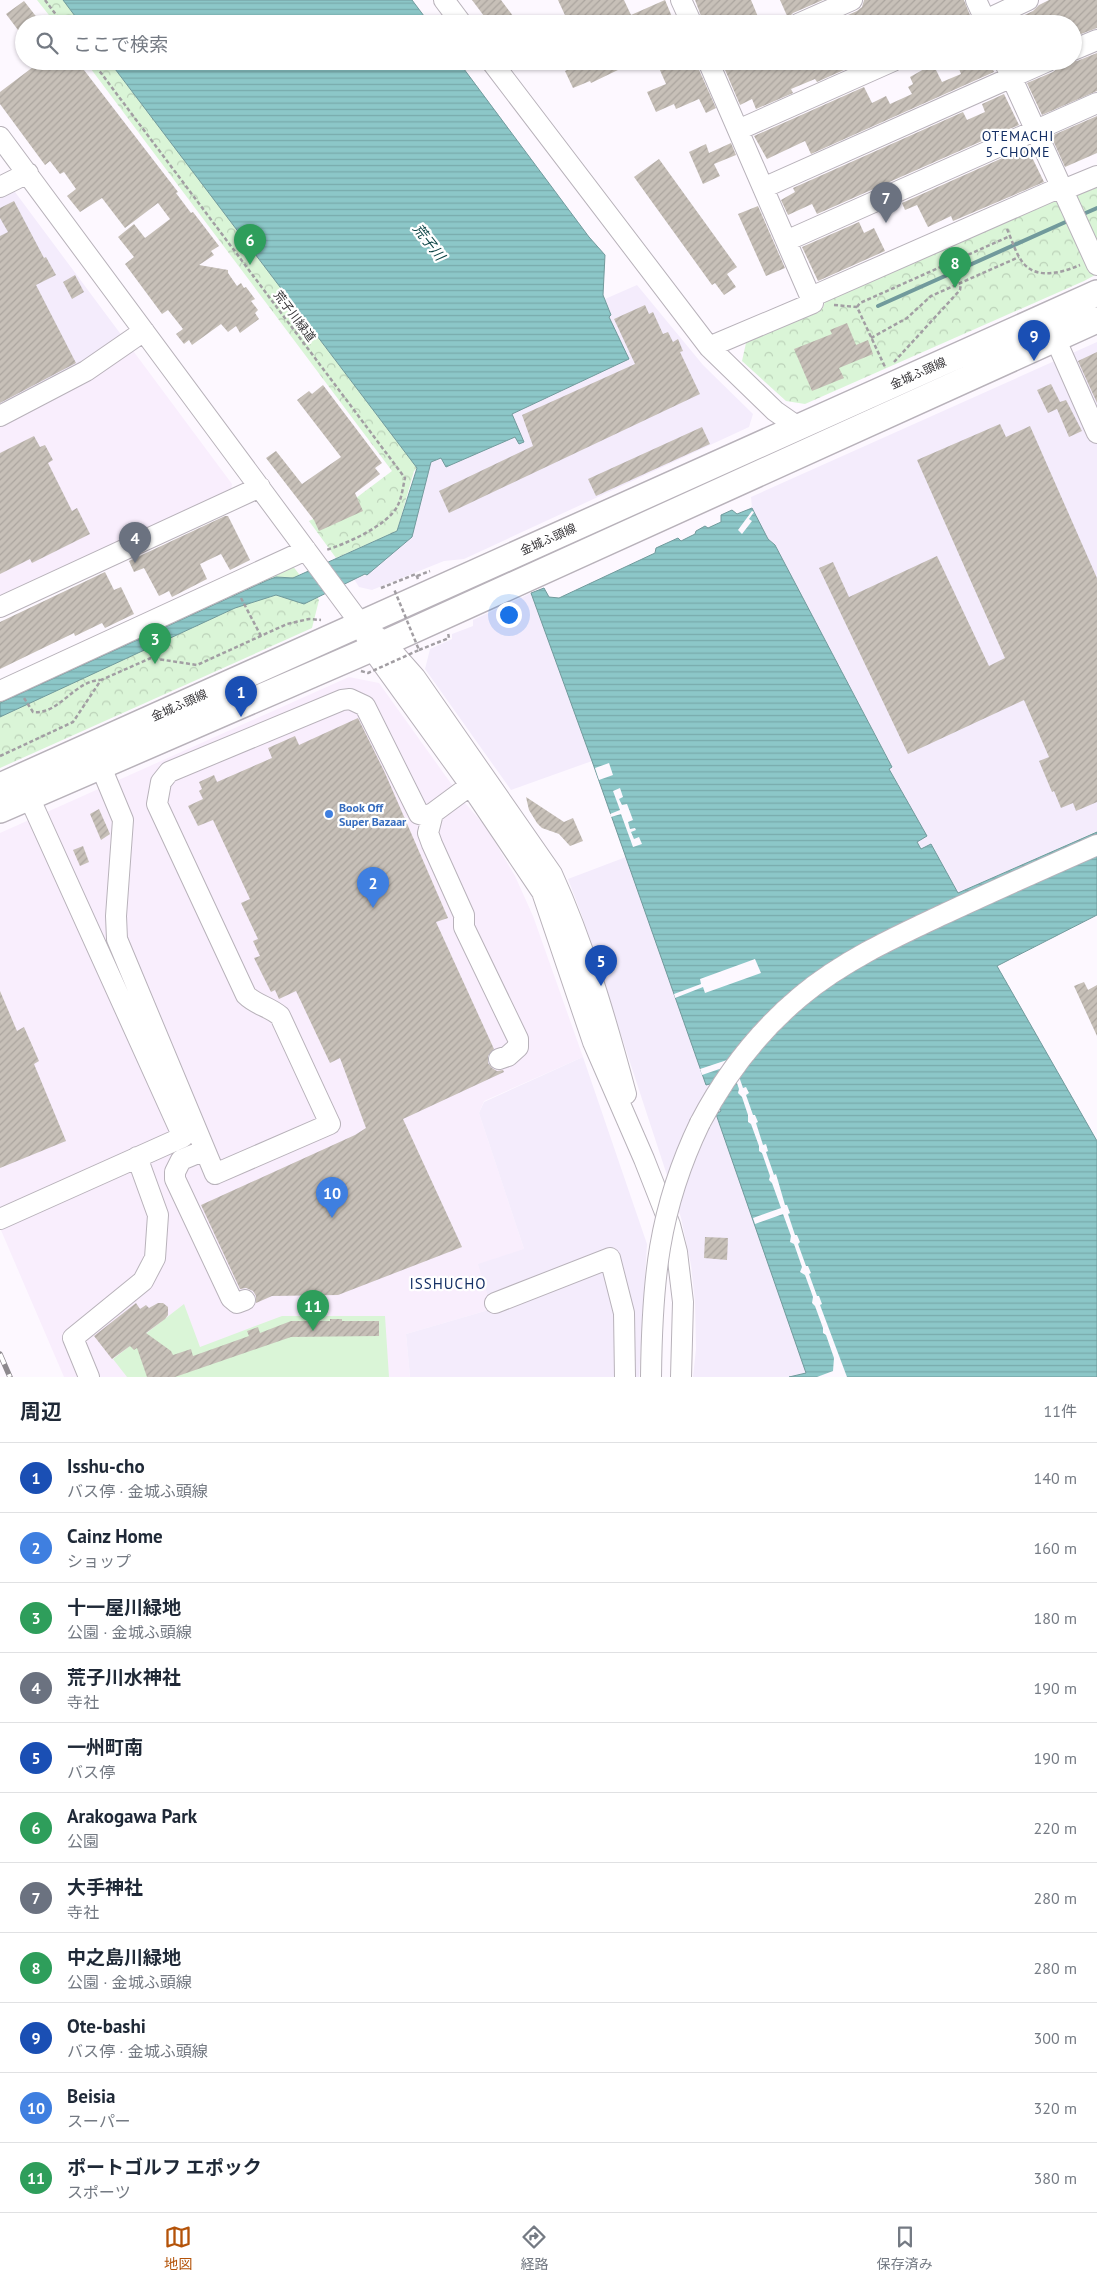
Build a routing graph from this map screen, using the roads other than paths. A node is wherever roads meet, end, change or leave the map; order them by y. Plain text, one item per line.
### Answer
1 (444, 0) edge
2 (682, 0) edge
3 (852, 0) edge
4 (976, 0) edge
5 (1028, 0) edge
6 (455, 15) edge
7 (688, 15) edge
8 (818, 15) edge
9 (981, 15) edge
10 (997, 15) edge
11 (1097, 40) edge
12 (1082, 46) edge
13 (498, 70) edge
14 (713, 70) edge
15 (873, 70) edge
16 (1006, 70) edge
17 (1008, 70) edge
18 (1097, 103) edge
19 (1035, 129) junction
20 (738, 130) junction
21 (0, 137) edge
22 (28, 174) junction
23 (1097, 176) edge
24 (0, 187) edge
25 (763, 188) junction
26 (1064, 193) junction
27 (786, 241) junction
28 (1095, 262) edge
29 (1097, 293) edge
30 (812, 300) junction
31 (1097, 320) edge
32 (144, 331) junction
33 (1055, 338) junction
34 (709, 348) junction
35 (0, 416) edge
36 (798, 427) junction
37 (1097, 433) edge
38 (260, 488) junction
39 (311, 556) junction
40 (0, 607) edge
41 (360, 623) junction
42 (378, 646) junction
43 (0, 691) edge
44 (101, 766) junction
45 (476, 781) junction
46 (0, 786) edge
47 (29, 797) junction
48 (0, 810) edge
49 (433, 813) junction
50 (1097, 844) edge
51 (499, 1059) dead end
52 (205, 1150) junction
53 (137, 1157) junction
54 (0, 1219) edge
55 (245, 1300) dead end
56 (494, 1303) dead end
57 (89, 1377) edge
58 (629, 1377) edge
59 (651, 1377) edge
60 (681, 1377) edge

1 - 6 street
2 - 7 street
3 - 8 street
4 - 9 street
5 - 10 street
11 - 12 street
13 - 34 street
14 - 20 street
15 - 20 street
16 - 25 street
17 - 19 street
18 - 19 street
19 - 26 street
19 - 27 street
20 - 25 street
21 - 22 street
22 - 24 street
22 - 32 street
23 - 26 street
25 - 27 street
26 - 28 street
26 - 30 street
27 - 30 street
29 - 36 main road, 金城ふ頭線
30 - 34 street
31 - 33 main road, 金城ふ頭線
32 - 35 street
32 - 38 street
33 - 37 street
33 - 42 main road, 金城ふ頭線
34 - 36 street
36 - 41 main road, 金城ふ頭線
38 - 39 street
38 - 40 street
39 - 41 street
39 - 43 street
41 - 42 street
41 - 46 main road, 金城ふ頭線
42 - 44 main road, 金城ふ頭線
42 - 45 street
44 - 47 main road, 金城ふ頭線
44 - 52 street
45 - 49 street
45 - 60 street
47 - 48 main road, 金城ふ頭線
47 - 53 street
49 - 51 street
49 - 52 street
50 - 59 street, bridge
52 - 55 street
53 - 54 street
53 - 57 street
56 - 58 street

